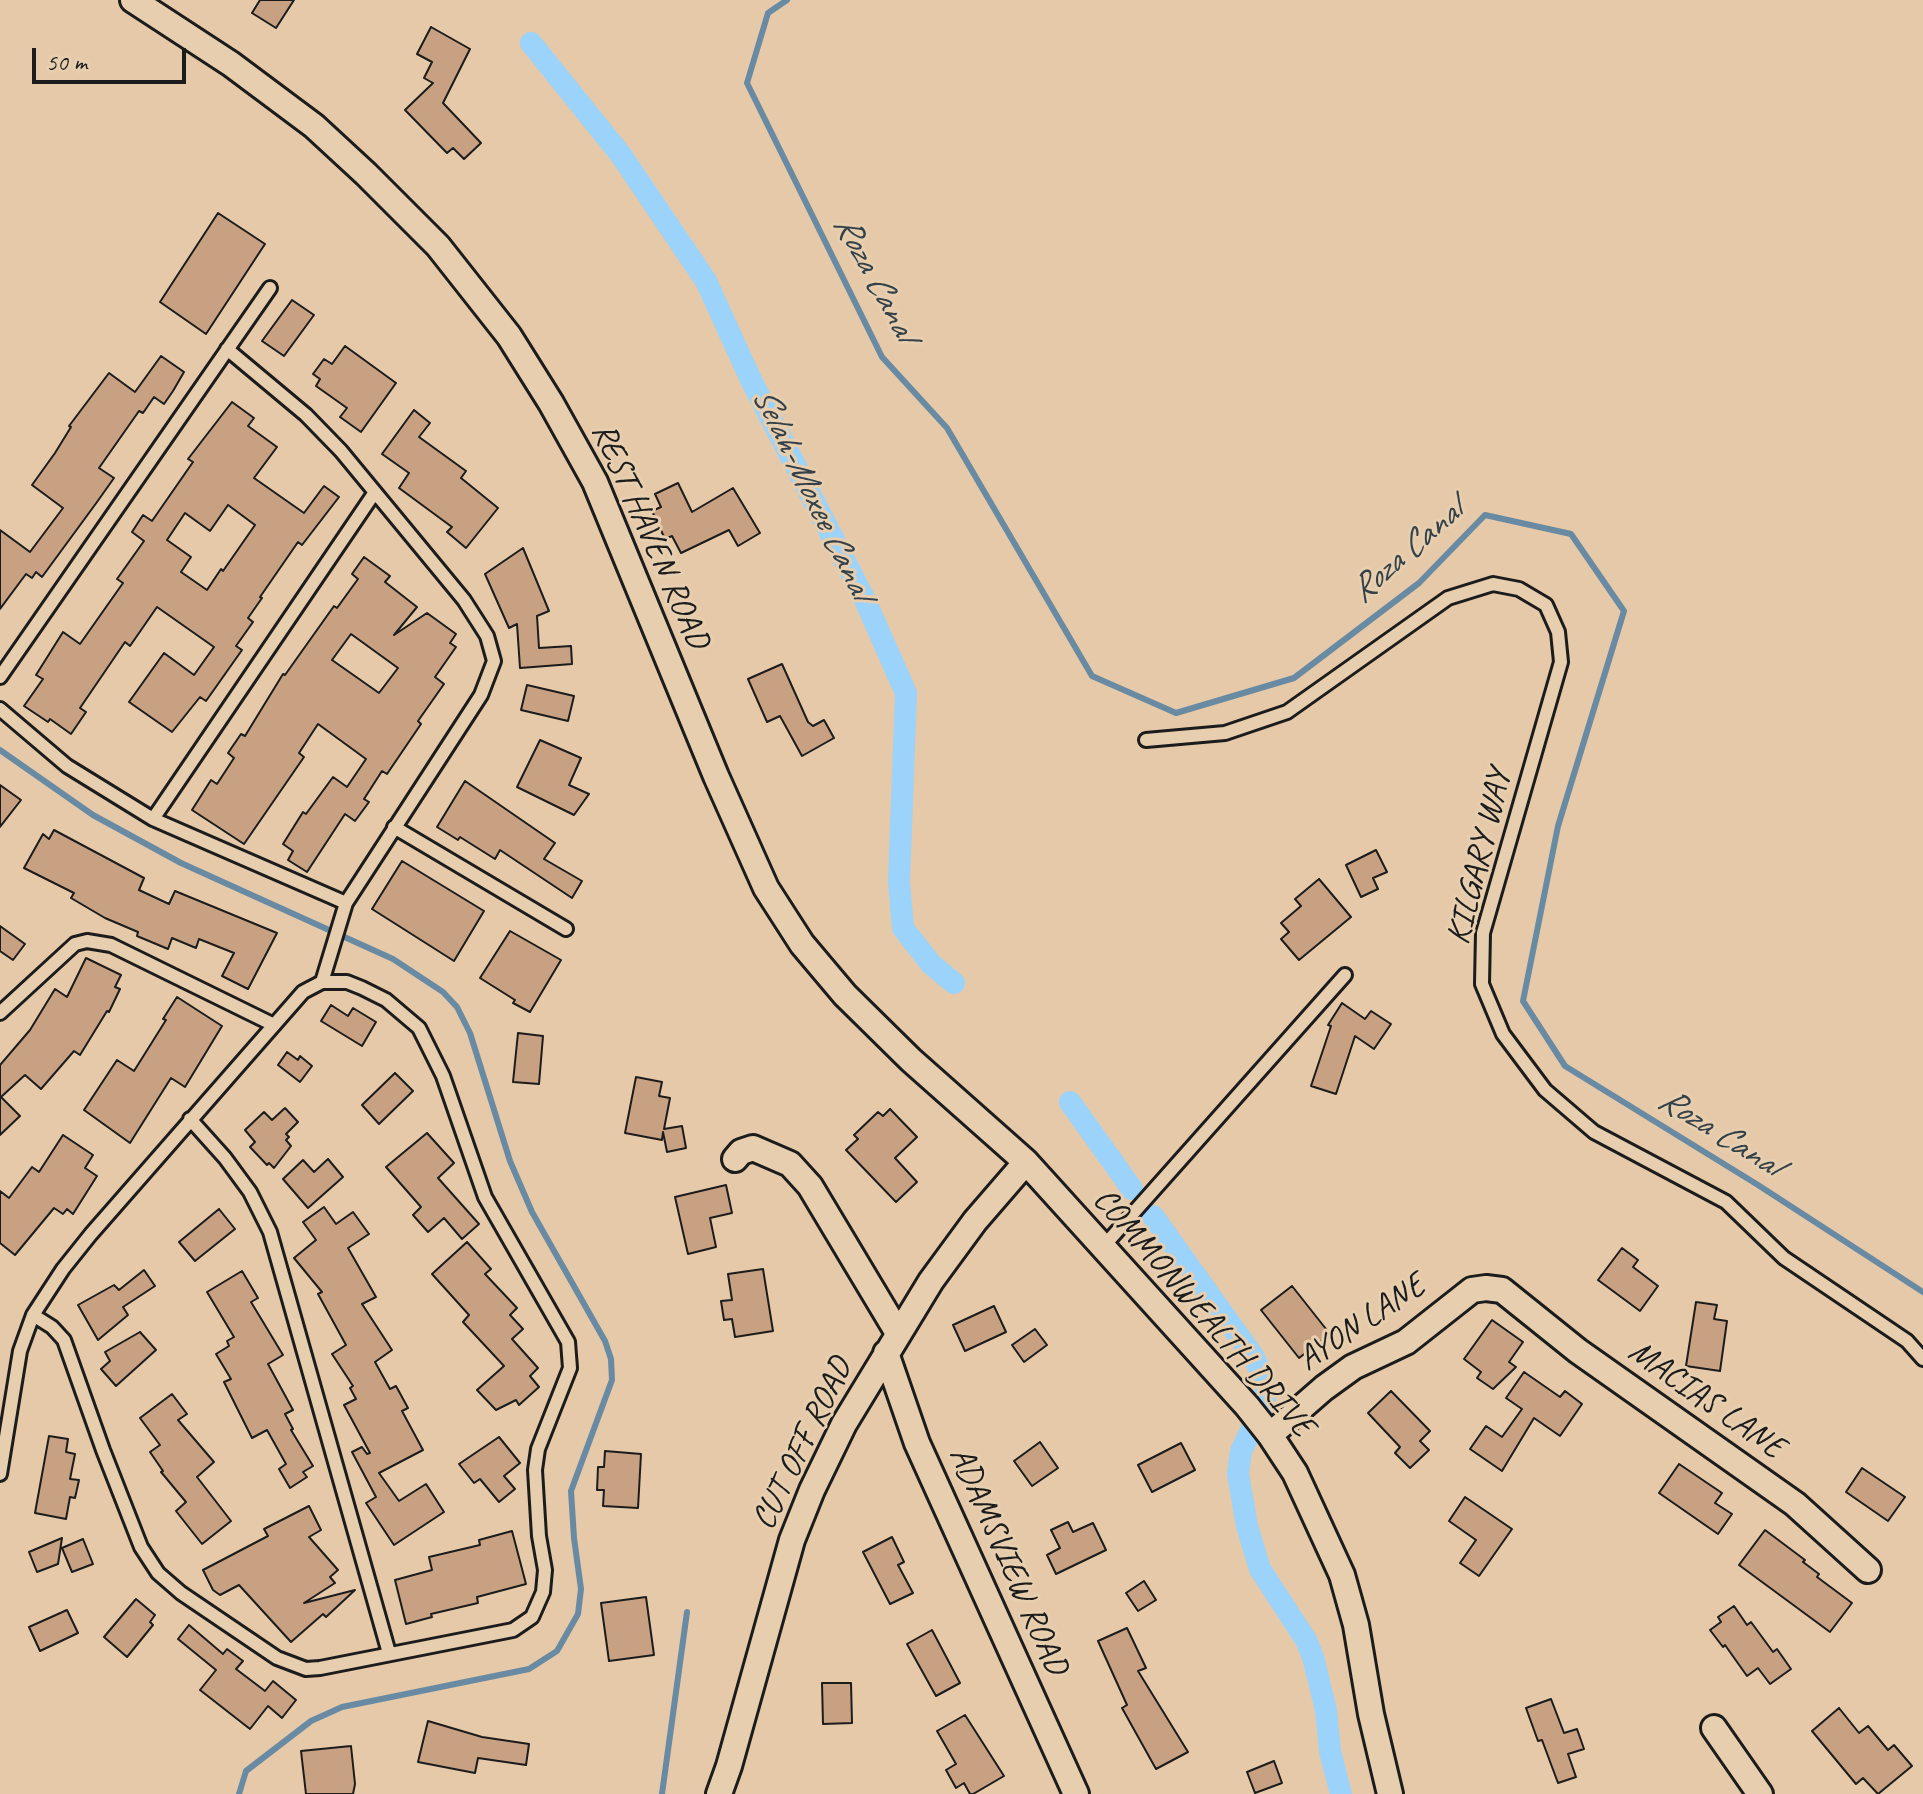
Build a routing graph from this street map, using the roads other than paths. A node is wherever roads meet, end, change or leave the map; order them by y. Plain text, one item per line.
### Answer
1 (133, 0) edge
2 (270, 288) dead end
3 (227, 349) junction
4 (375, 492) junction
5 (0, 677) edge
6 (0, 709) edge
7 (1146, 740) dead end
8 (153, 819) junction
9 (394, 827) junction
10 (346, 903) junction
11 (566, 929) dead end
12 (1345, 975) dead end
13 (322, 982) junction
14 (0, 1013) edge
15 (274, 1025) junction
16 (190, 1119) junction
17 (735, 1159) dead end
18 (1026, 1162) junction
19 (1103, 1247) junction
20 (1502, 1290) joint
21 (33, 1315) junction
22 (892, 1343) junction
23 (1923, 1359) edge
24 (1259, 1422) junction
25 (0, 1474) edge
26 (1868, 1570) dead end
27 (389, 1653) junction
28 (1714, 1728) dead end
29 (719, 1794) edge
30 (1076, 1794) edge
31 (1390, 1794) edge
32 (1760, 1794) edge

1 - 18 street, REST HAVEN ROAD
2 - 3 lane
3 - 4 lane
3 - 5 lane
4 - 8 lane
4 - 9 lane
6 - 8 lane
7 - 23 lane, KILGARY WAY
8 - 10 lane
9 - 10 lane
9 - 11 lane
10 - 13 lane
12 - 19 lane
13 - 15 lane
13 - 27 lane
14 - 15 lane
15 - 16 lane
16 - 21 lane
16 - 27 lane
17 - 22 street, ADAMSVIEW ROAD
18 - 19 street, COMMONWEALTH DRIVE
18 - 22 street, CUT OFF ROAD
19 - 24 street, COMMONWEALTH DRIVE
20 - 24 street, AYON LANE
20 - 26 street, MACIAS LANE
21 - 25 lane
21 - 27 lane
22 - 29 street, CUT OFF ROAD
22 - 30 street, ADAMSVIEW ROAD
24 - 31 street, COMMONWEALTH DRIVE
28 - 32 street

